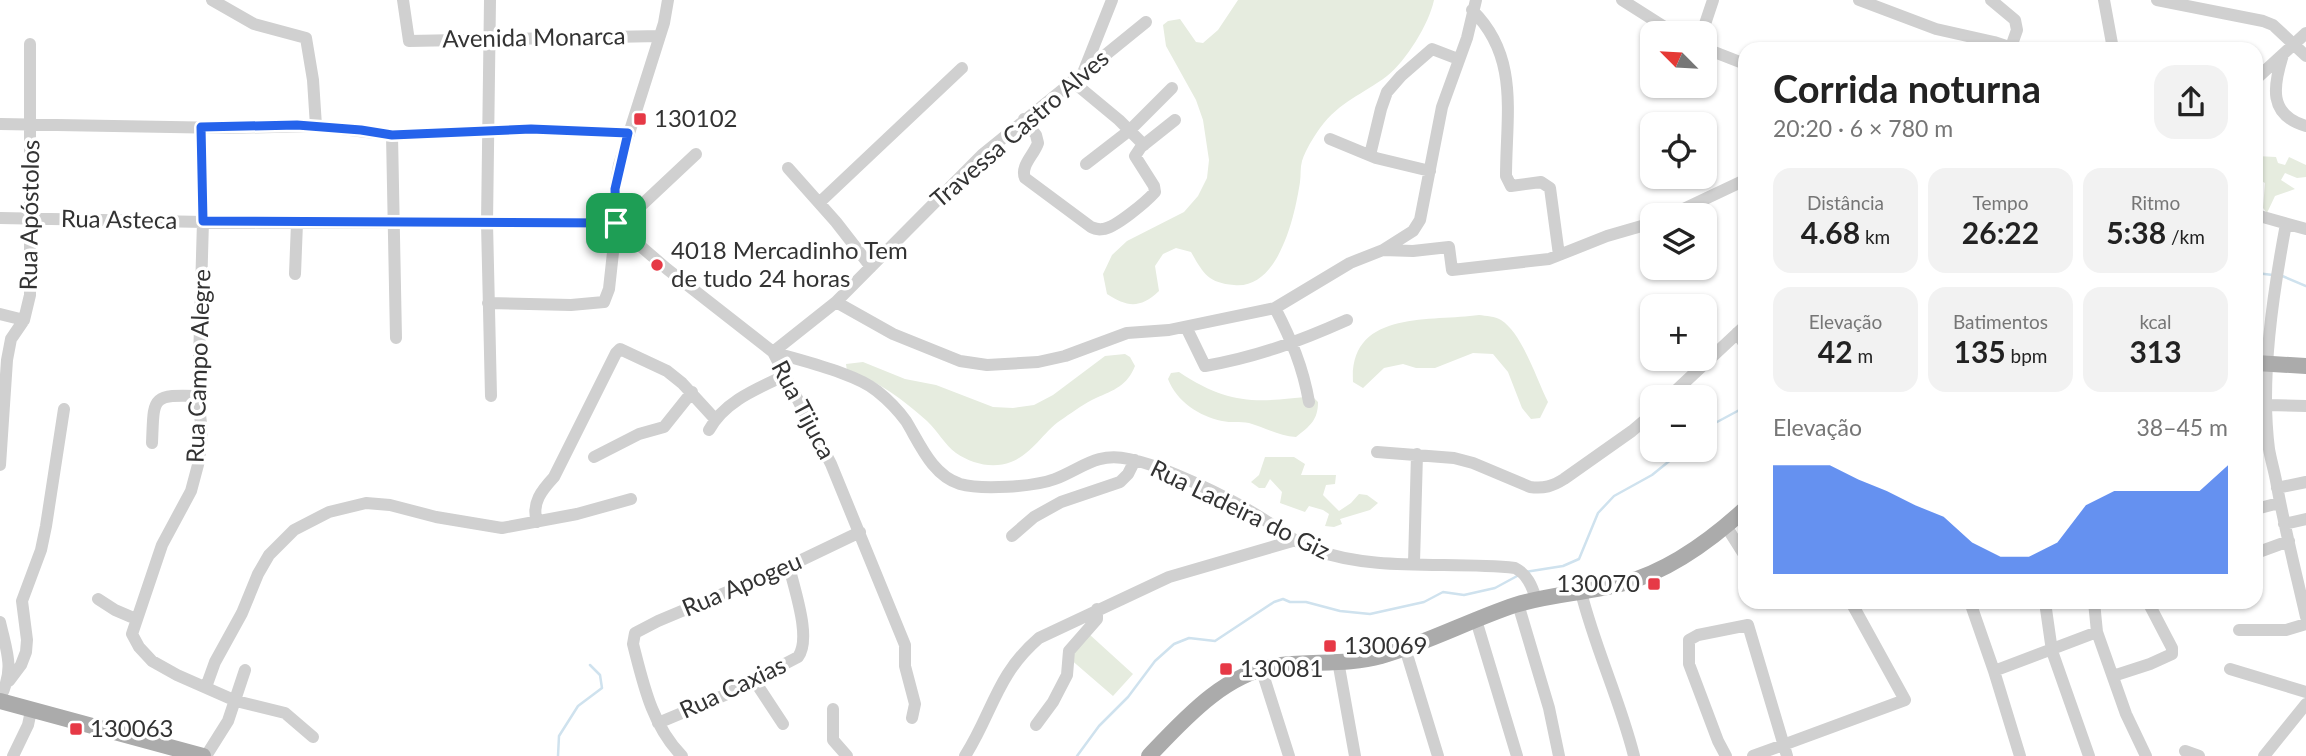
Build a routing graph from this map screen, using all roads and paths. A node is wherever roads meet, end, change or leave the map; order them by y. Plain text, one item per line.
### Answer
1 (212, 0) edge
2 (403, 0) edge
3 (489, 0) edge
4 (668, 0) edge
5 (1622, 0) edge
6 (1713, 0) edge
7 (1860, 0) edge
8 (2104, 0) edge
9 (2157, 0) edge
10 (1108, 2) edge
11 (1995, 3) edge
12 (1474, 5) edge
13 (1638, 5) edge
14 (1888, 5) edge
15 (1659, 21) edge
16 (1706, 21) edge
17 (1146, 22) dead end
18 (2306, 33) edge
19 (660, 36) junction
20 (490, 40) junction
21 (1989, 42) edge
22 (2014, 42) edge
23 (2112, 42) edge
24 (30, 44) dead end
25 (2294, 45) junction
26 (1717, 53) edge
27 (2283, 55) junction
28 (2306, 56) edge
29 (1458, 59) junction
30 (1738, 61) edge
31 (962, 68) dead end
32 (2263, 73) edge
33 (1077, 77) junction
34 (1172, 88) dead end
35 (1024, 119) junction
36 (1175, 120) dead end
37 (0, 124) edge
38 (32, 124) junction
39 (316, 126) junction
40 (2306, 126) edge
41 (201, 127) junction
42 (489, 130) junction
43 (1130, 130) junction
44 (628, 133) junction
45 (392, 135) junction
46 (1331, 139) dead end
47 (1144, 145) junction
48 (696, 154) dead end
49 (1370, 155) junction
50 (1086, 164) dead end
51 (788, 168) dead end
52 (1430, 171) junction
53 (1738, 183) edge
54 (820, 202) junction
55 (1696, 203) edge
56 (2263, 217) edge
57 (0, 218) edge
58 (31, 219) junction
59 (203, 221) junction
60 (297, 223) junction
61 (487, 223) junction
62 (393, 224) junction
63 (616, 224) junction
64 (2286, 224) junction
65 (1640, 226) edge
66 (2306, 229) edge
67 (1383, 250) junction
68 (1559, 255) junction
69 (871, 267) junction
70 (295, 274) dead end
71 (836, 302) junction
72 (488, 303) junction
73 (1275, 308) junction
74 (0, 314) edge
75 (24, 320) junction
76 (1347, 320) dead end
77 (1186, 327) junction
78 (1738, 332) edge
79 (396, 338) dead end
80 (1293, 344) junction
81 (773, 352) junction
82 (2263, 357) edge
83 (2263, 363) edge
84 (2306, 366) edge
85 (784, 376) junction
86 (1682, 385) edge
87 (692, 392) junction
88 (198, 396) junction
89 (491, 396) dead end
90 (1309, 402) dead end
91 (2, 403) edge
92 (2306, 406) edge
93 (64, 409) dead end
94 (2263, 410) edge
95 (1640, 424) edge
96 (152, 443) dead end
97 (1377, 452) dead end
98 (2269, 452) junction
99 (2263, 453) edge
100 (1417, 454) junction
101 (594, 457) dead end
102 (1135, 460) junction
103 (0, 465) edge
104 (2306, 482) edge
105 (2277, 488) junction
106 (631, 499) dead end
107 (2279, 503) junction
108 (2263, 507) edge
109 (1738, 515) edge
110 (2306, 519) edge
111 (537, 522) junction
112 (2284, 524) junction
113 (1726, 526) junction
114 (860, 532) junction
115 (1012, 536) dead end
116 (1296, 540) junction
117 (2289, 541) junction
118 (1738, 545) edge
119 (2263, 550) edge
120 (1415, 563) junction
121 (789, 566) junction
122 (1580, 592) junction
123 (2304, 595) edge
124 (98, 599) dead end
125 (1536, 599) junction
126 (1518, 604) junction
127 (1097, 609) junction
128 (1855, 609) edge
129 (1972, 609) edge
130 (2046, 609) edge
131 (2095, 609) edge
132 (2151, 609) edge
133 (2306, 617) edge
134 (136, 619) junction
135 (1476, 620) junction
136 (0, 622) edge
137 (2306, 624) edge
138 (2239, 630) dead end
139 (2097, 632) junction
140 (1405, 648) junction
141 (2052, 651) junction
142 (1338, 661) junction
143 (1261, 668) junction
144 (2230, 669) dead end
145 (245, 670) dead end
146 (1994, 671) junction
147 (2113, 676) junction
148 (754, 680) junction
149 (9, 681) junction
150 (206, 687) junction
151 (2306, 691) edge
152 (0, 699) edge
153 (236, 701) junction
154 (2306, 704) edge
155 (834, 709) dead end
156 (31, 711) junction
157 (912, 718) dead end
158 (659, 723) junction
159 (783, 724) dead end
160 (1036, 725) dead end
161 (313, 737) dead end
162 (1785, 750) edge
163 (2185, 751) dead end
164 (2016, 754) edge
165 (13, 756) edge
166 (204, 756) edge
167 (682, 756) edge
168 (847, 756) edge
169 (965, 756) edge
170 (1149, 756) edge
171 (1289, 756) edge
172 (1356, 756) edge
173 (1438, 756) edge
174 (1517, 756) edge
175 (1559, 756) edge
176 (1634, 756) edge
177 (1727, 756) edge
178 (1753, 756) edge
179 (2089, 756) edge
180 (2146, 756) edge
181 (2199, 756) edge
182 (2264, 756) edge

1 - 39 street
2 - 20 street, Avenida Monarca
3 - 20 street
4 - 19 street
5 - 13 street
6 - 16 street
7 - 14 street
8 - 23 street
9 - 25 street
10 - 33 street
11 - 22 street
12 - 29 street
12 - 68 street
13 - 15 street
14 - 21 street
17 - 33 street, Travessa Castro Alves
18 - 25 street
19 - 20 street, Avenida Monarca
19 - 44 street
20 - 42 street
24 - 38 street, Rua Apóstolos
25 - 27 street
25 - 28 street
26 - 30 street
27 - 32 street
27 - 40 street
29 - 49 street
29 - 52 street
31 - 54 street
33 - 35 street, Travessa Castro Alves
33 - 43 street
34 - 43 street
35 - 47 street
35 - 69 street, Travessa Castro Alves
36 - 47 street
37 - 38 street
38 - 41 street
38 - 58 street, Rua Apóstolos
39 - 41 street
39 - 45 street
41 - 59 street, Rua Campo Alegre
42 - 44 street
42 - 45 street
42 - 61 street
43 - 47 street
43 - 50 street
44 - 63 street
45 - 62 street
46 - 49 street
48 - 63 street
49 - 52 street
51 - 54 street
52 - 67 street
53 - 55 street
54 - 69 street
56 - 64 street
57 - 58 street, Rua Asteca
58 - 59 street, Rua Asteca
58 - 75 street, Rua Apóstolos
59 - 60 street, Rua Asteca
59 - 88 street, Rua Campo Alegre
60 - 62 street, Rua Asteca
60 - 70 street
61 - 62 street, Rua Asteca
61 - 63 street, Rua Asteca
61 - 72 street
62 - 79 street
63 - 72 street
63 - 81 street, Rua Tijuca
64 - 66 street
64 - 82 street
65 - 68 street
67 - 68 street
67 - 73 street
69 - 71 street, Travessa Castro Alves
71 - 77 street
71 - 81 street, Travessa Castro Alves
72 - 89 street
73 - 77 street
73 - 80 street
74 - 75 street
75 - 91 street, Rua Apóstolos
76 - 80 street
77 - 80 street
78 - 86 street
80 - 90 street
81 - 85 street, Rua Tijuca
81 - 102 street, Rua Ladeira do Giz
83 - 84 main road
85 - 87 street
85 - 114 street, Rua Tijuca
87 - 101 street
87 - 111 street
88 - 96 street
88 - 134 street, Rua Campo Alegre
91 - 103 street, Rua Apóstolos
92 - 94 street
93 - 149 street
94 - 98 street
95 - 100 street
97 - 100 street
98 - 99 street
98 - 105 street
100 - 120 street
102 - 115 street
102 - 116 street, Rua Ladeira do Giz
104 - 105 street
105 - 107 street
106 - 111 street
107 - 108 street
107 - 112 street
109 - 113 main road
110 - 112 street
111 - 150 street
112 - 117 street
113 - 118 street
113 - 122 main road
114 - 121 street, Rua Apogeu
114 - 157 street, Rua Tijuca
116 - 120 street, Rua Ladeira do Giz
116 - 127 street
117 - 119 street
117 - 123 street
120 - 125 street, Rua Ladeira do Giz
121 - 148 street, Rua Caxias
121 - 158 street, Rua Apogeu
122 - 125 main road
122 - 176 street
123 - 133 street
124 - 134 street
125 - 126 main road
126 - 135 main road
126 - 175 street
127 - 160 street
127 - 169 street
128 - 162 street
129 - 146 street
130 - 141 street
131 - 139 street
132 - 147 street
134 - 150 street, Rua Campo Alegre
135 - 140 main road
135 - 174 street
136 - 149 street
137 - 138 street
139 - 141 street
139 - 147 street
140 - 142 main road
140 - 173 street
141 - 146 street
141 - 179 street
142 - 143 main road
142 - 172 street
143 - 170 main road
143 - 171 street
144 - 151 street
145 - 153 street
146 - 164 street
147 - 180 street
148 - 158 street, Rua Caxias
148 - 159 street
149 - 152 street
150 - 153 street
152 - 156 main road
153 - 161 street
153 - 166 street
154 - 182 street
155 - 168 street
156 - 165 street
156 - 166 main road
158 - 167 street
162 - 177 street
162 - 178 street
163 - 181 street

